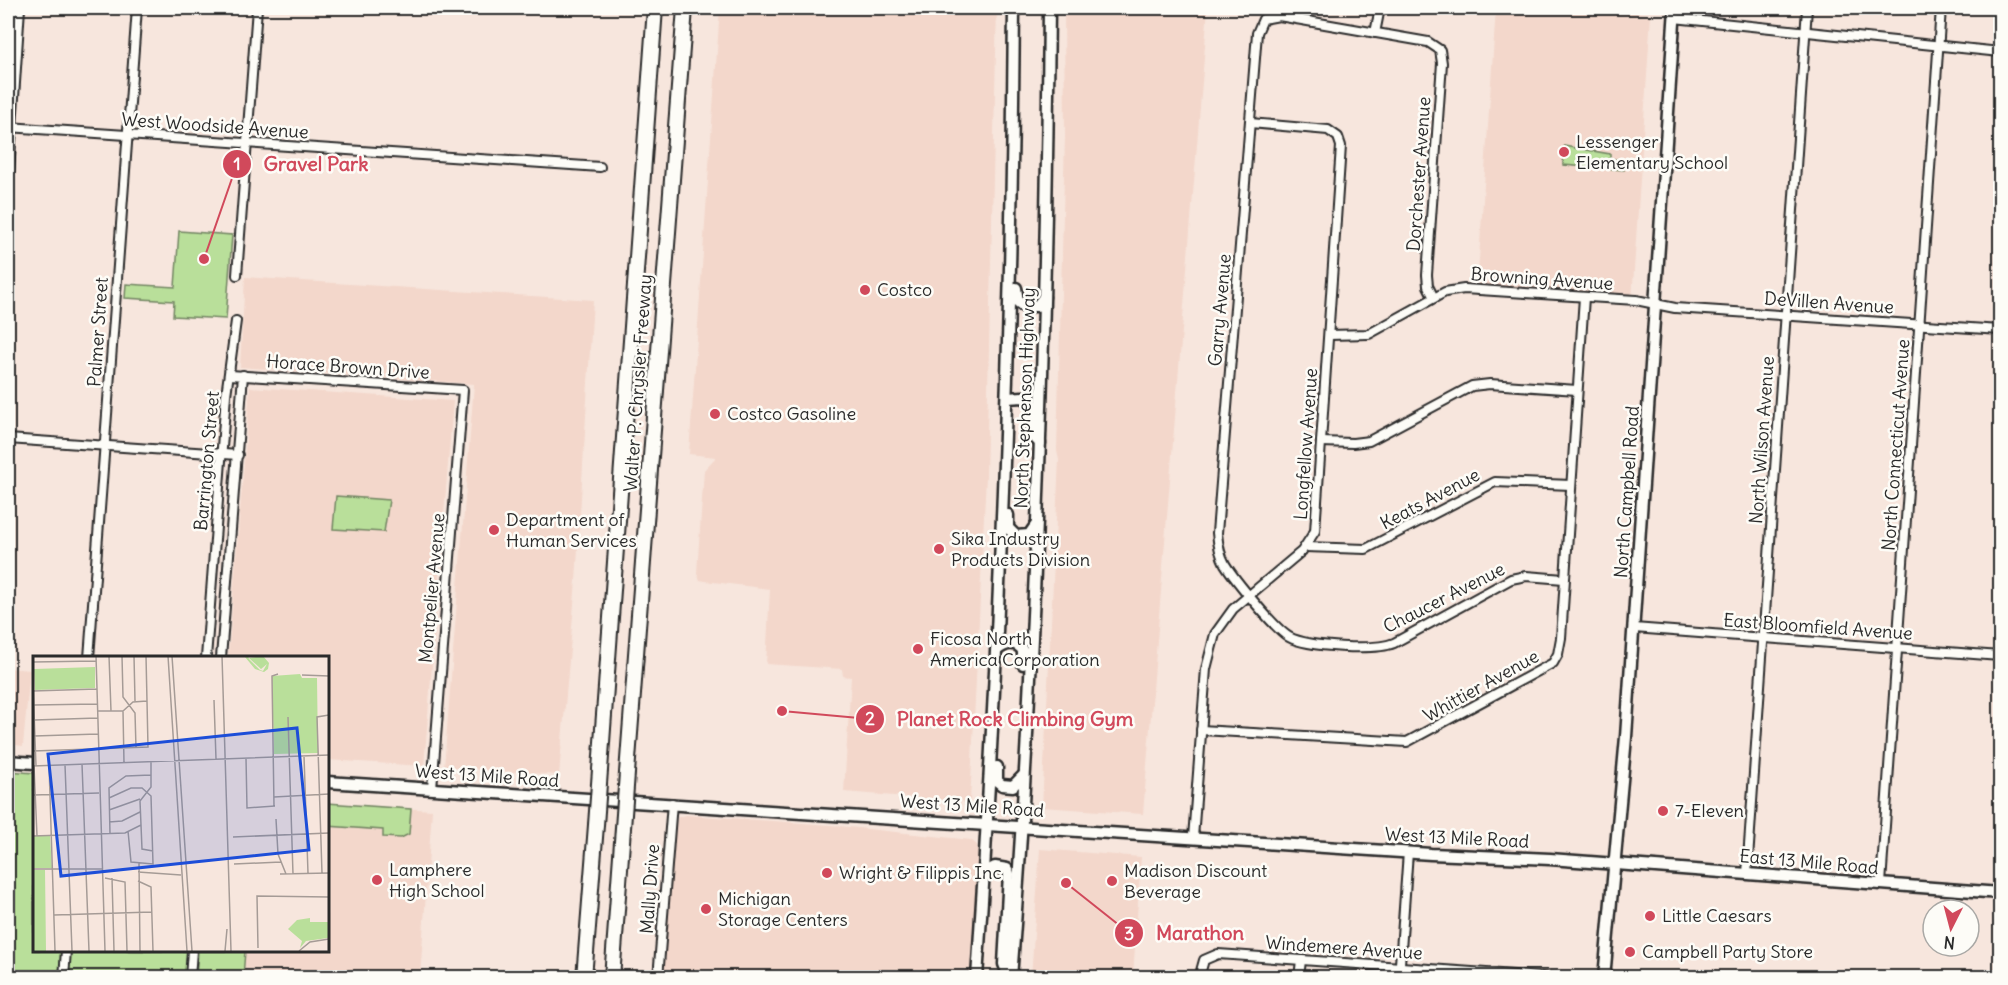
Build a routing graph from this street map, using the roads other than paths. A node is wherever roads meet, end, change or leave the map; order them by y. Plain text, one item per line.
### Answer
1 (20, 8) edge
2 (136, 8) edge
3 (257, 8) edge
4 (655, 8) edge
5 (685, 8) edge
6 (1014, 8) edge
7 (1042, 8) edge
8 (1049, 8) edge
9 (1380, 8) edge
10 (1807, 8) edge
11 (1941, 8) edge
12 (1674, 13) edge
13 (1805, 32) junction
14 (1376, 33) junction
15 (1938, 45) junction
16 (2001, 52) edge
17 (1048, 94) junction
18 (1250, 123) junction
19 (10, 127) edge
20 (127, 135) junction
21 (247, 143) junction
22 (600, 167) dead end
23 (8, 188) edge
24 (1012, 198) junction
25 (237, 275) dead end
26 (1044, 297) junction
27 (1584, 297) junction
28 (1434, 298) junction
29 (1656, 305) junction
30 (1785, 315) junction
31 (236, 321) dead end
32 (1919, 325) junction
33 (2001, 330) edge
34 (1329, 335) junction
35 (230, 375) junction
36 (243, 375) junction
37 (463, 390) joint
38 (1577, 390) junction
39 (1007, 398) junction
40 (8, 439) edge
41 (1322, 442) junction
42 (1040, 443) junction
43 (105, 446) junction
44 (222, 453) junction
45 (238, 454) junction
46 (1571, 485) junction
47 (1002, 489) junction
48 (1037, 524) junction
49 (1305, 548) junction
50 (1564, 579) junction
51 (1250, 594) junction
52 (210, 604) junction
53 (225, 605) junction
54 (1634, 628) junction
55 (1763, 639) junction
56 (1897, 648) junction
57 (997, 650) junction
58 (89, 656) edge
59 (206, 656) edge
60 (221, 656) edge
61 (2001, 656) edge
62 (995, 674) junction
63 (1201, 730) junction
64 (1025, 744) junction
65 (8, 761) edge
66 (33, 763) edge
67 (1024, 775) junction
68 (328, 782) edge
69 (432, 789) junction
70 (672, 804) junction
71 (987, 824) junction
72 (1021, 826) junction
73 (1193, 838) junction
74 (1408, 852) junction
75 (1614, 864) junction
76 (984, 873) junction
77 (1747, 874) junction
78 (1881, 884) junction
79 (2001, 893) edge
80 (66, 952) edge
81 (192, 952) edge
82 (1300, 960) junction
83 (1400, 967) junction
84 (978, 974) edge
85 (64, 978) edge
86 (190, 978) edge
87 (584, 978) edge
88 (612, 978) edge
89 (658, 978) edge
90 (1010, 978) edge
91 (1199, 978) edge
92 (1299, 978) edge
93 (1399, 978) edge
94 (1556, 978) edge
95 (1604, 978) edge

1 - 19 street
2 - 20 street, Palmer Street
3 - 21 street
4 - 87 highway, Walter P. Chrysler Freeway, bridge
5 - 88 highway, Walter P. Chrysler Freeway, bridge
6 - 24 main road, North Stephenson Highway
7 - 17 main road
8 - 17 main road, North Stephenson Highway
9 - 14 street
10 - 13 street, North Wilson Avenue
11 - 15 street, North Connecticut Avenue
12 - 13 street
12 - 29 main road, North Campbell Road
13 - 15 street
13 - 30 street, North Wilson Avenue
14 - 18 street, Garry Avenue
14 - 28 street, Dorchester Avenue
15 - 16 street
15 - 32 street, North Connecticut Avenue
17 - 26 main road, North Stephenson Highway
18 - 34 street, Longfellow Avenue
18 - 51 street, Garry Avenue
19 - 20 street, West Woodside Avenue
19 - 23 street
20 - 21 street, West Woodside Avenue
20 - 43 street, Palmer Street
21 - 22 street, West Woodside Avenue
21 - 25 street
24 - 26 main road
24 - 39 main road, North Stephenson Highway
26 - 42 main road, North Stephenson Highway
27 - 28 street, Browning Avenue
27 - 29 street, Browning Avenue
27 - 38 street, Whittier Avenue
28 - 34 street, Browning Avenue
29 - 30 street, DeVillen Avenue
29 - 54 main road, North Campbell Road
30 - 32 street, DeVillen Avenue
30 - 55 street, North Wilson Avenue
31 - 35 street, Barrington Street
32 - 33 street, DeVillen Avenue
32 - 56 street, North Connecticut Avenue
34 - 41 street, Longfellow Avenue
35 - 36 street, Horace Brown Drive
35 - 44 street, Barrington Street
36 - 37 street, Horace Brown Drive
36 - 45 street, Barrington Street
37 - 69 street, Montpelier Avenue
38 - 41 street
38 - 46 street, Whittier Avenue
39 - 42 main road
39 - 47 main road, North Stephenson Highway
40 - 43 street
41 - 49 street, Longfellow Avenue
42 - 48 main road, North Stephenson Highway
43 - 44 street
43 - 58 street, Palmer Street
44 - 45 street
44 - 52 street, Barrington Street
45 - 53 street, Barrington Street
46 - 49 street, Keats Avenue
46 - 50 street, Whittier Avenue
47 - 48 main road
47 - 57 main road, North Stephenson Highway
48 - 64 main road, North Stephenson Highway
49 - 51 street, Longfellow Avenue
50 - 51 street, Chaucer Avenue
50 - 63 street, Whittier Avenue
51 - 63 street, Longfellow Avenue
52 - 53 street
52 - 59 street, Barrington Street
53 - 60 street, Barrington Street
54 - 55 street, East Bloomfield Avenue
54 - 75 main road, North Campbell Road
55 - 56 street, East Bloomfield Avenue
55 - 77 street, North Wilson Avenue
56 - 61 street, East Bloomfield Avenue
56 - 78 street, North Connecticut Avenue
57 - 62 main road, North Stephenson Highway
57 - 64 main road
62 - 67 main road
62 - 71 main road, North Stephenson Highway
63 - 73 street, Longfellow Avenue
64 - 67 main road, North Stephenson Highway
65 - 66 main road
67 - 72 main road, North Stephenson Highway
68 - 69 main road, West 13 Mile Road
69 - 70 main road, West 13 Mile Road
70 - 71 main road, West 13 Mile Road
70 - 89 street, Mally Drive
71 - 72 main road, West 13 Mile Road
71 - 76 main road, North Stephenson Highway
72 - 73 main road, West 13 Mile Road
72 - 90 main road, North Stephenson Highway
73 - 74 main road, West 13 Mile Road
74 - 75 main road, West 13 Mile Road
74 - 83 street
75 - 77 main road, East 13 Mile Road
75 - 95 main road, North Campbell Road
76 - 84 main road, North Stephenson Highway
76 - 90 main road
77 - 78 main road, East 13 Mile Road
78 - 79 main road, East 13 Mile Road
80 - 85 street
81 - 86 street
82 - 83 street, Windemere Avenue
82 - 91 street, Windemere Avenue
82 - 92 street
83 - 93 street
83 - 94 street, Windemere Avenue

